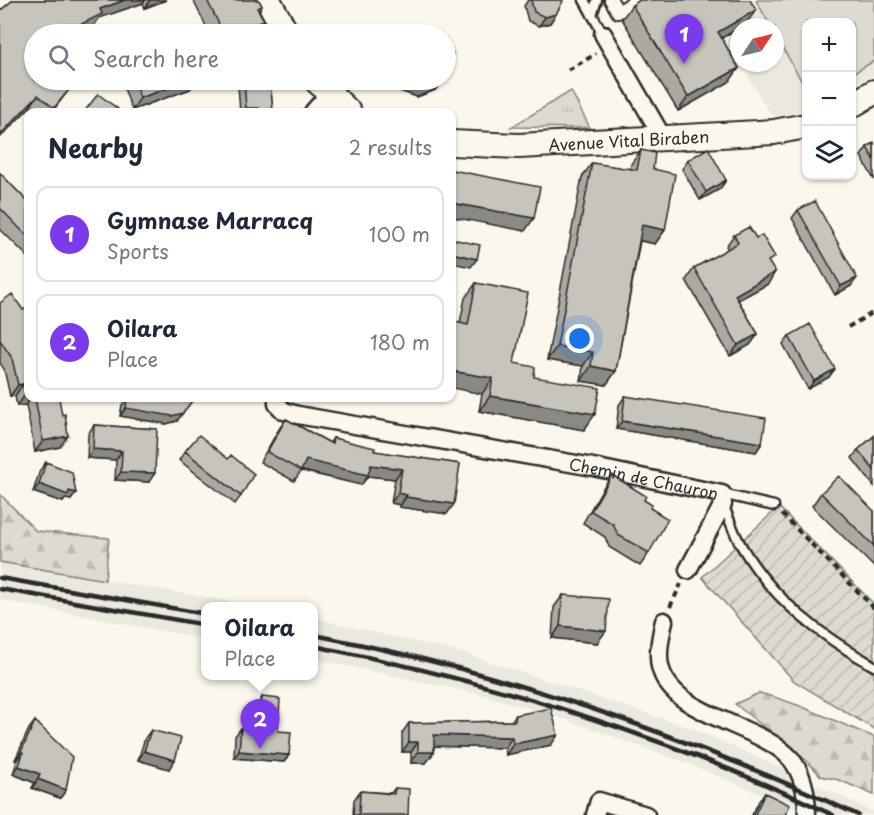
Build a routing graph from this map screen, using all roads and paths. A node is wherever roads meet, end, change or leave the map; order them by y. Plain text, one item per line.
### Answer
1 (268, 0) edge
2 (584, 0) edge
3 (597, 0) edge
4 (611, 0) edge
5 (637, 0) edge
6 (592, 15) junction
7 (281, 24) edge
8 (603, 34) joint
9 (598, 53) dead end
10 (568, 70) dead end
11 (321, 90) edge
12 (325, 90) edge
13 (874, 92) edge
14 (856, 103) edge
15 (314, 108) edge
16 (346, 108) edge
17 (802, 127) edge
18 (663, 138) junction
19 (456, 143) edge
20 (874, 312) edge
21 (848, 327) dead end
22 (277, 402) edge
23 (722, 499) junction
24 (774, 506) joint
25 (688, 570) joint
26 (874, 608) edge
27 (664, 621) joint
28 (874, 666) edge
29 (595, 815) edge
30 (646, 815) edge
31 (807, 815) edge

1 - 7 main road
2 - 6 lane
3 - 6 lane
4 - 5 street
6 - 8 lane
8 - 18 street
9 - 10 path
11 - 15 street
12 - 16 main road
13 - 14 main road
17 - 18 main road, Avenue Vital Biraben
18 - 19 main road, Avenue Vital Biraben
20 - 21 path
22 - 23 street, Chemin de Chauron
23 - 24 lane
23 - 25 street, Chemin de Chauron
23 - 28 lane
24 - 26 path
25 - 27 path
27 - 31 street
29 - 30 street

